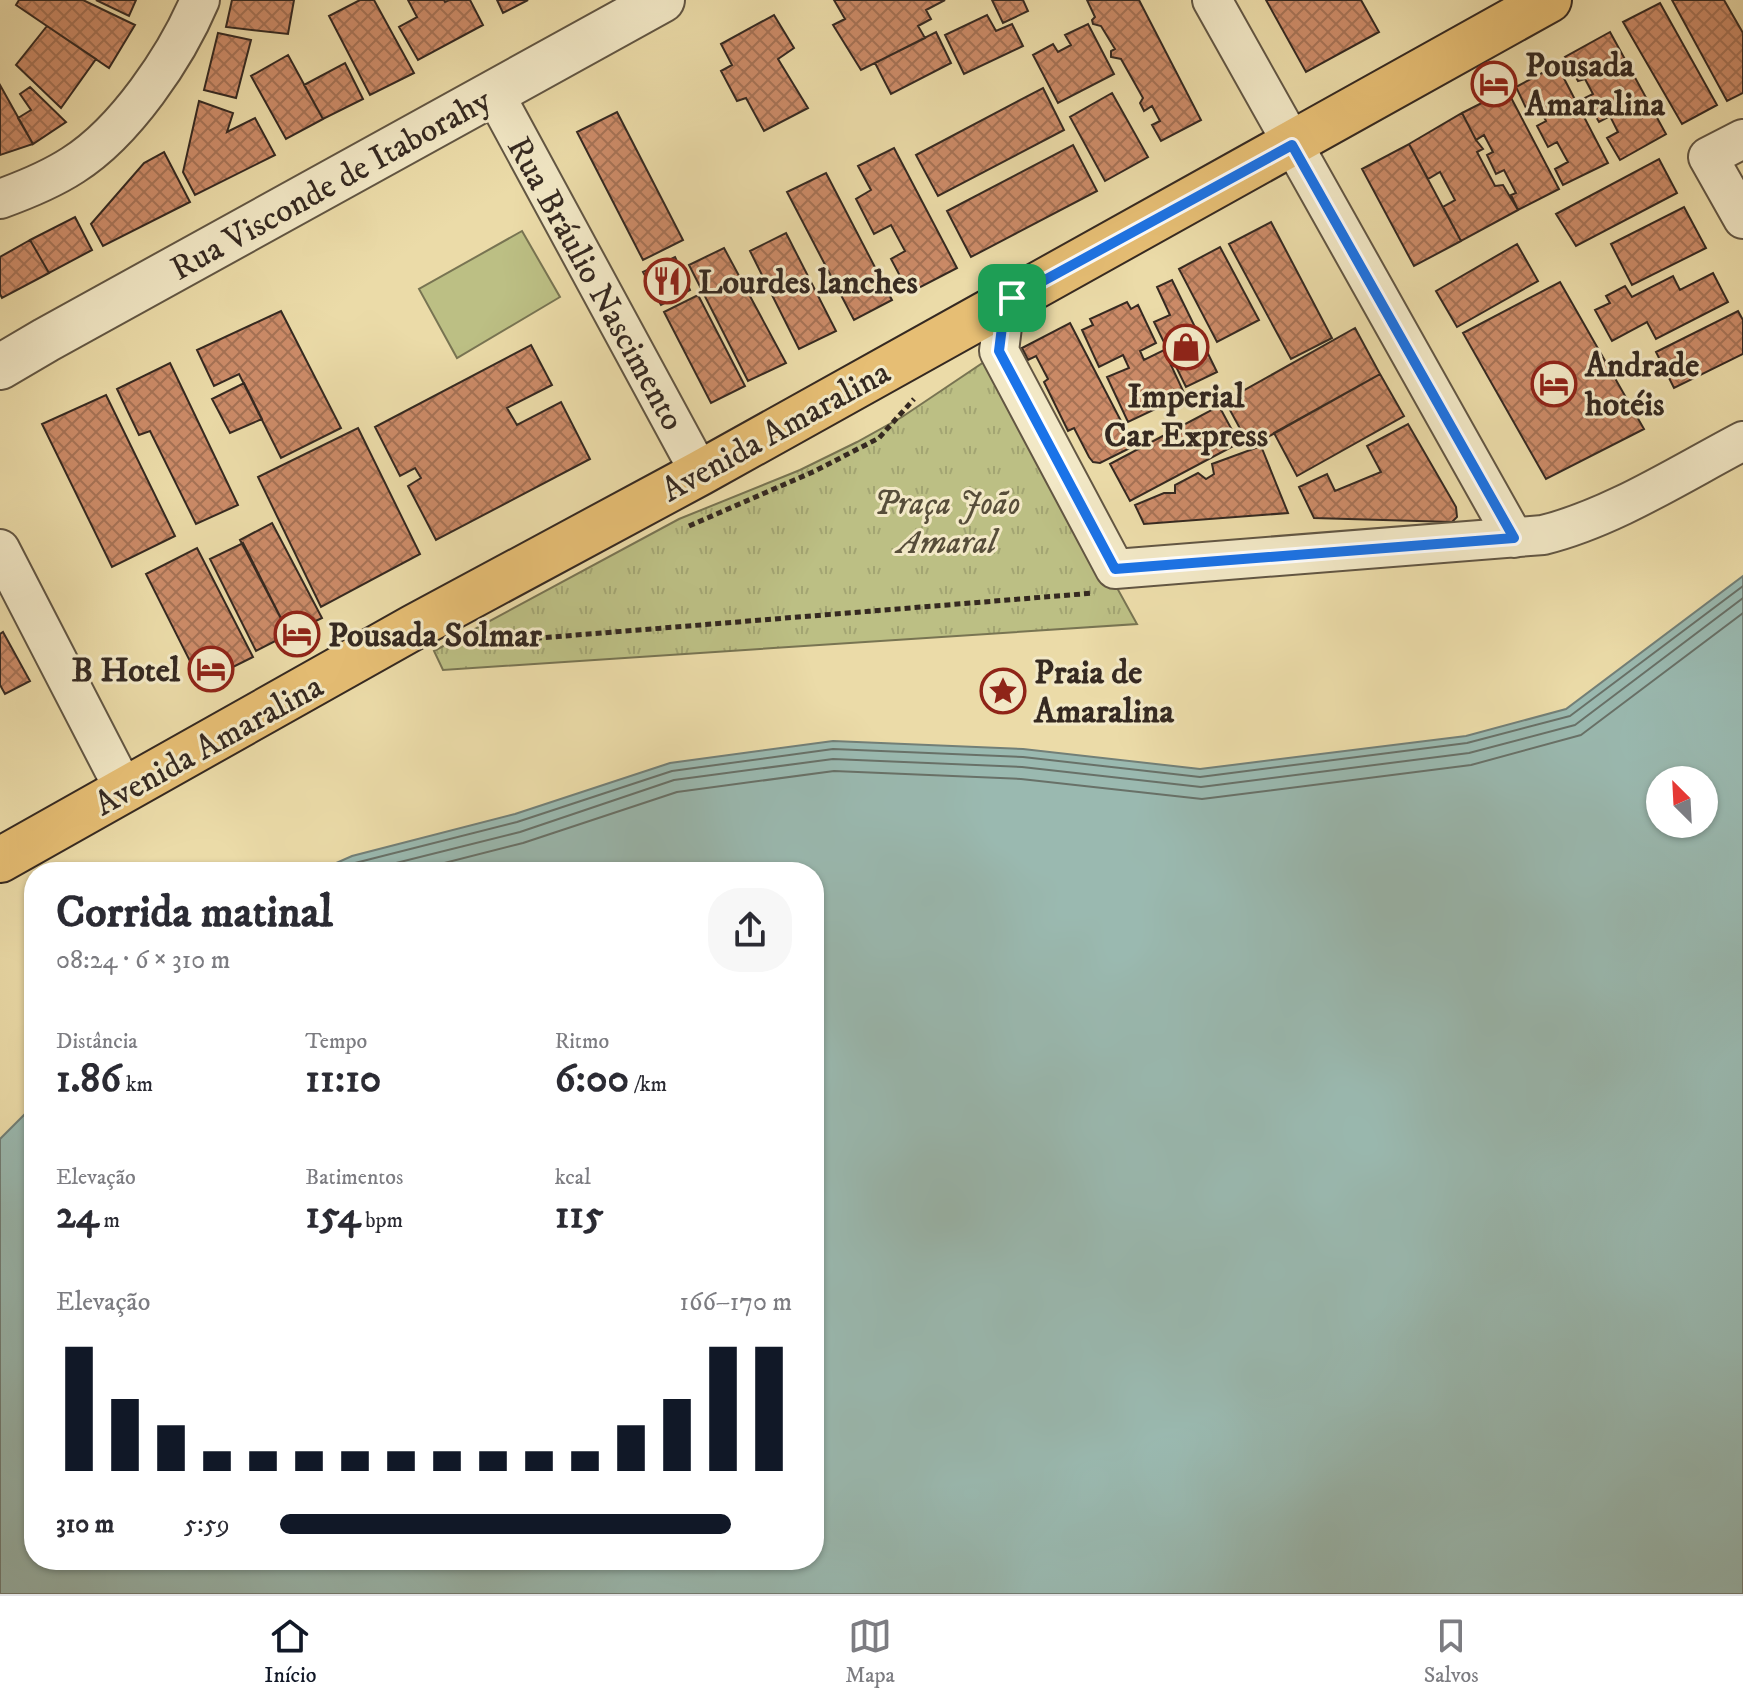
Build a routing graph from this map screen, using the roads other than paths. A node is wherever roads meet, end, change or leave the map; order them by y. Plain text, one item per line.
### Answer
1 (200, 0) edge
2 (662, 0) edge
3 (1212, 0) edge
4 (1549, 0) edge
5 (494, 93) junction
6 (1743, 139) edge
7 (1292, 145) junction
8 (0, 199) edge
9 (1743, 219) edge
10 (1012, 298) junction
11 (0, 367) edge
12 (1743, 441) edge
13 (700, 473) junction
14 (1514, 538) junction
15 (0, 549) edge
16 (125, 791) junction
17 (0, 860) edge

1 - 8 street
2 - 5 street, Rua Visconde de Itaborahy
3 - 7 street
4 - 7 main road, Avenida Amaralina
5 - 11 street, Rua Visconde de Itaborahy
5 - 13 street, Rua Bráulio Nascimento
6 - 9 street
7 - 10 main road, Avenida Amaralina
7 - 14 street
10 - 13 main road, Avenida Amaralina
10 - 14 street
12 - 14 street
13 - 16 main road, Avenida Amaralina
15 - 16 street
16 - 17 main road, Avenida Amaralina

